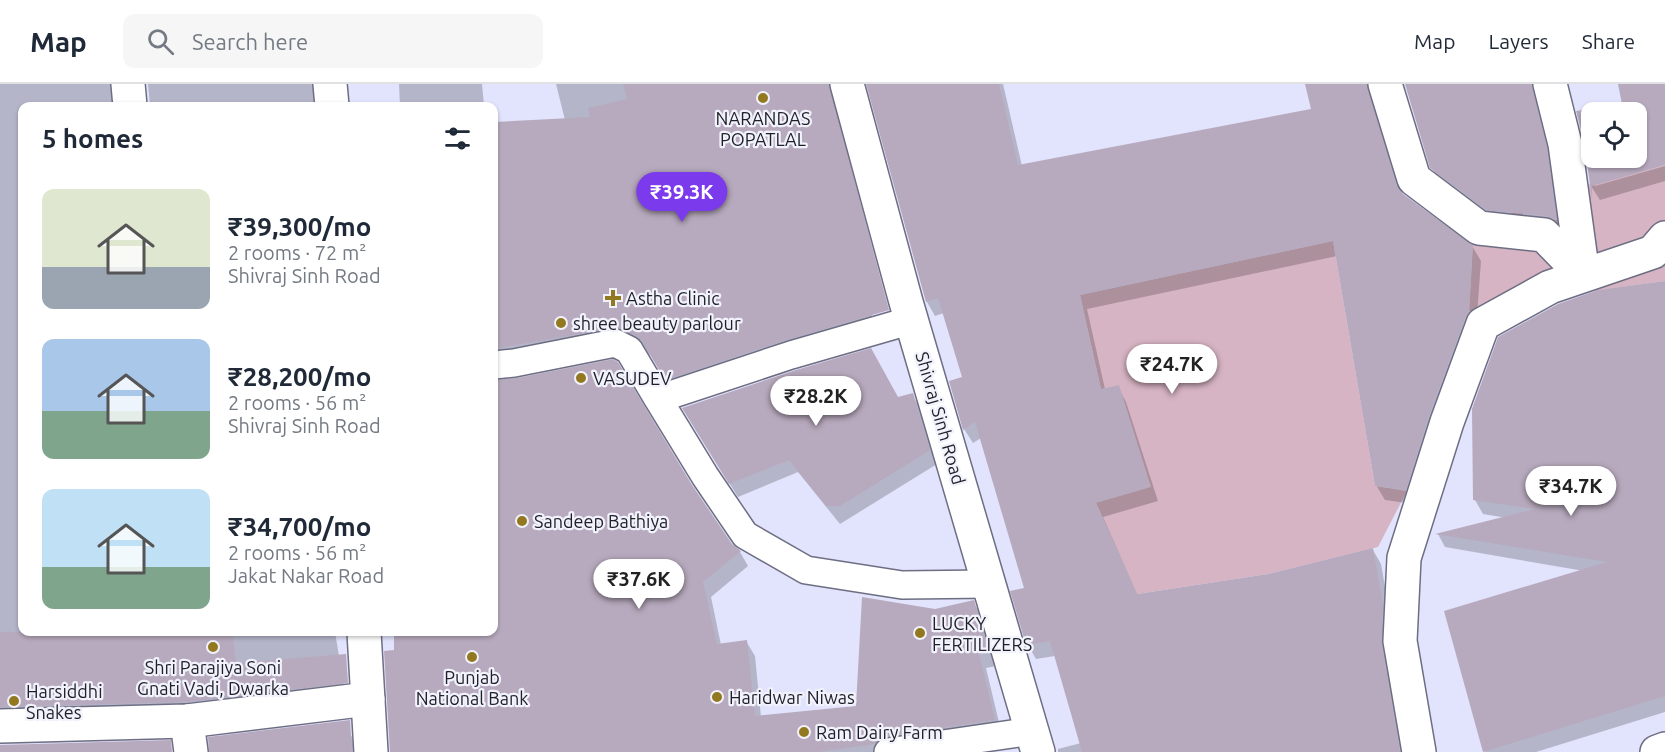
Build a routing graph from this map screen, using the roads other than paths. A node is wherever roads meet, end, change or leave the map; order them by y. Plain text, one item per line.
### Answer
1 (128, 84) edge
2 (330, 84) edge
3 (847, 84) edge
4 (1385, 84) edge
5 (1550, 84) edge
6 (130, 102) edge
7 (332, 102) edge
8 (1665, 238) edge
9 (1583, 276) junction
10 (912, 320) junction
11 (498, 364) edge
12 (658, 399) junction
13 (990, 584) junction
14 (364, 636) edge
15 (368, 699) junction
16 (0, 726) edge
17 (189, 736) edge
18 (1035, 741) edge
19 (1665, 749) edge
20 (371, 752) edge
21 (888, 752) edge
22 (1419, 752) edge
23 (1657, 752) edge

1 - 6 street
2 - 7 street
3 - 10 street, Shivraj Sinh Road
4 - 9 street
5 - 9 street
8 - 9 street
9 - 22 street
10 - 12 lane
10 - 13 street, Shivraj Sinh Road
11 - 12 lane
12 - 13 lane
13 - 18 street, Shivraj Sinh Road
14 - 15 street
15 - 17 street
15 - 20 street
16 - 17 street
18 - 21 lane
19 - 23 street

